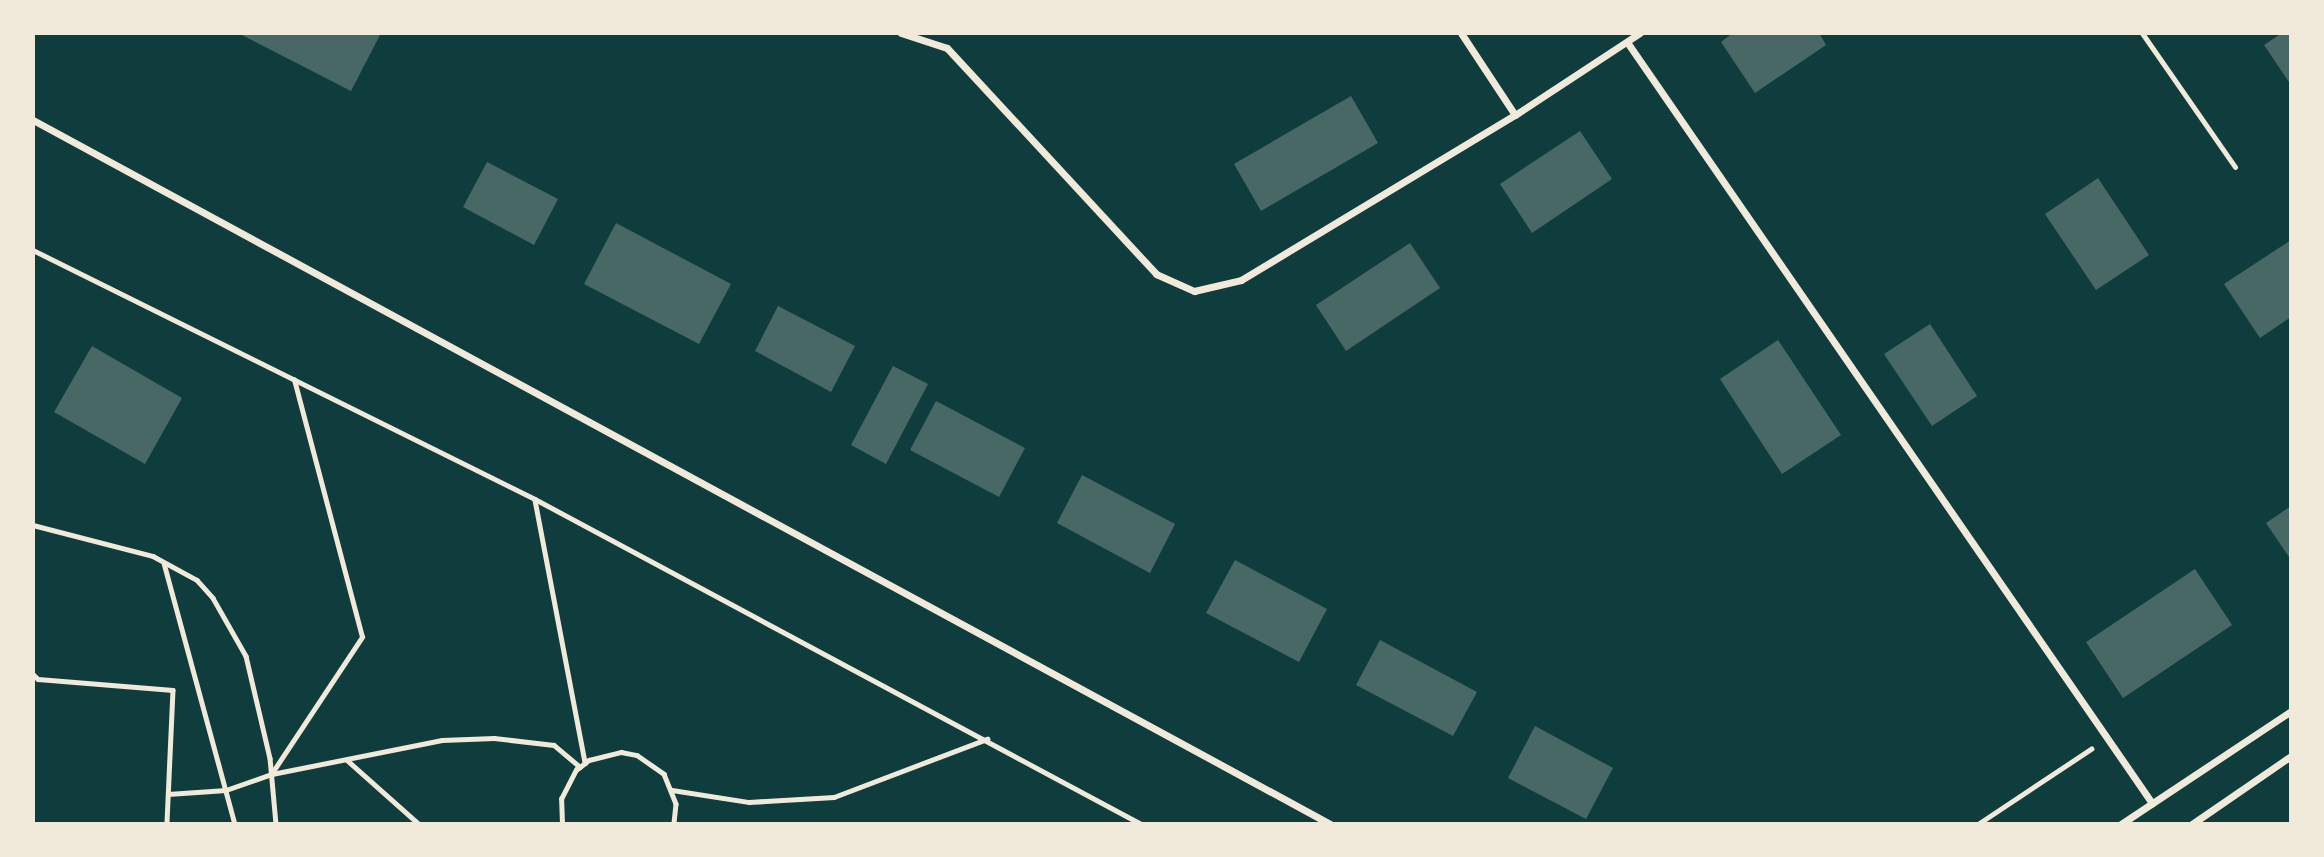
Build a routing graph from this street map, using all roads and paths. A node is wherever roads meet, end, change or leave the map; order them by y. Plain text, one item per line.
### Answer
1 (901, 33) edge
2 (1461, 33) edge
3 (1640, 33) edge
4 (2141, 33) edge
5 (1627, 41) junction
6 (1515, 115) junction
7 (33, 120) edge
8 (2235, 167) dead end
9 (33, 250) edge
10 (294, 379) junction
11 (535, 499) junction
12 (33, 525) edge
13 (164, 563) junction
14 (33, 674) edge
15 (2291, 711) edge
16 (987, 739) junction
17 (2106, 739) junction
18 (2291, 756) edge
19 (346, 759) junction
20 (583, 765) junction
21 (272, 774) junction
22 (226, 790) junction
23 (672, 790) junction
24 (168, 794) junction
25 (2152, 803) junction
26 (167, 824) edge
27 (235, 824) edge
28 (276, 824) edge
29 (419, 824) edge
30 (562, 824) edge
31 (674, 824) edge
32 (1141, 824) edge
33 (1330, 824) edge
34 (1978, 824) edge
35 (2121, 824) edge
36 (2192, 824) edge

1 - 6 street
2 - 6 street
3 - 5 street
4 - 8 lane
5 - 6 street
5 - 17 street
7 - 33 street
9 - 10 path
10 - 11 path
10 - 21 path
11 - 16 path
11 - 20 path
12 - 13 path
13 - 21 path
13 - 22 path
14 - 24 path
15 - 25 street
16 - 23 path
16 - 32 path
17 - 25 street
17 - 34 path
18 - 36 street
19 - 20 path
19 - 21 path
19 - 29 path
20 - 23 path
20 - 30 path
21 - 22 path
21 - 28 path
22 - 24 path
22 - 27 path
23 - 31 path
24 - 26 path
25 - 35 street

